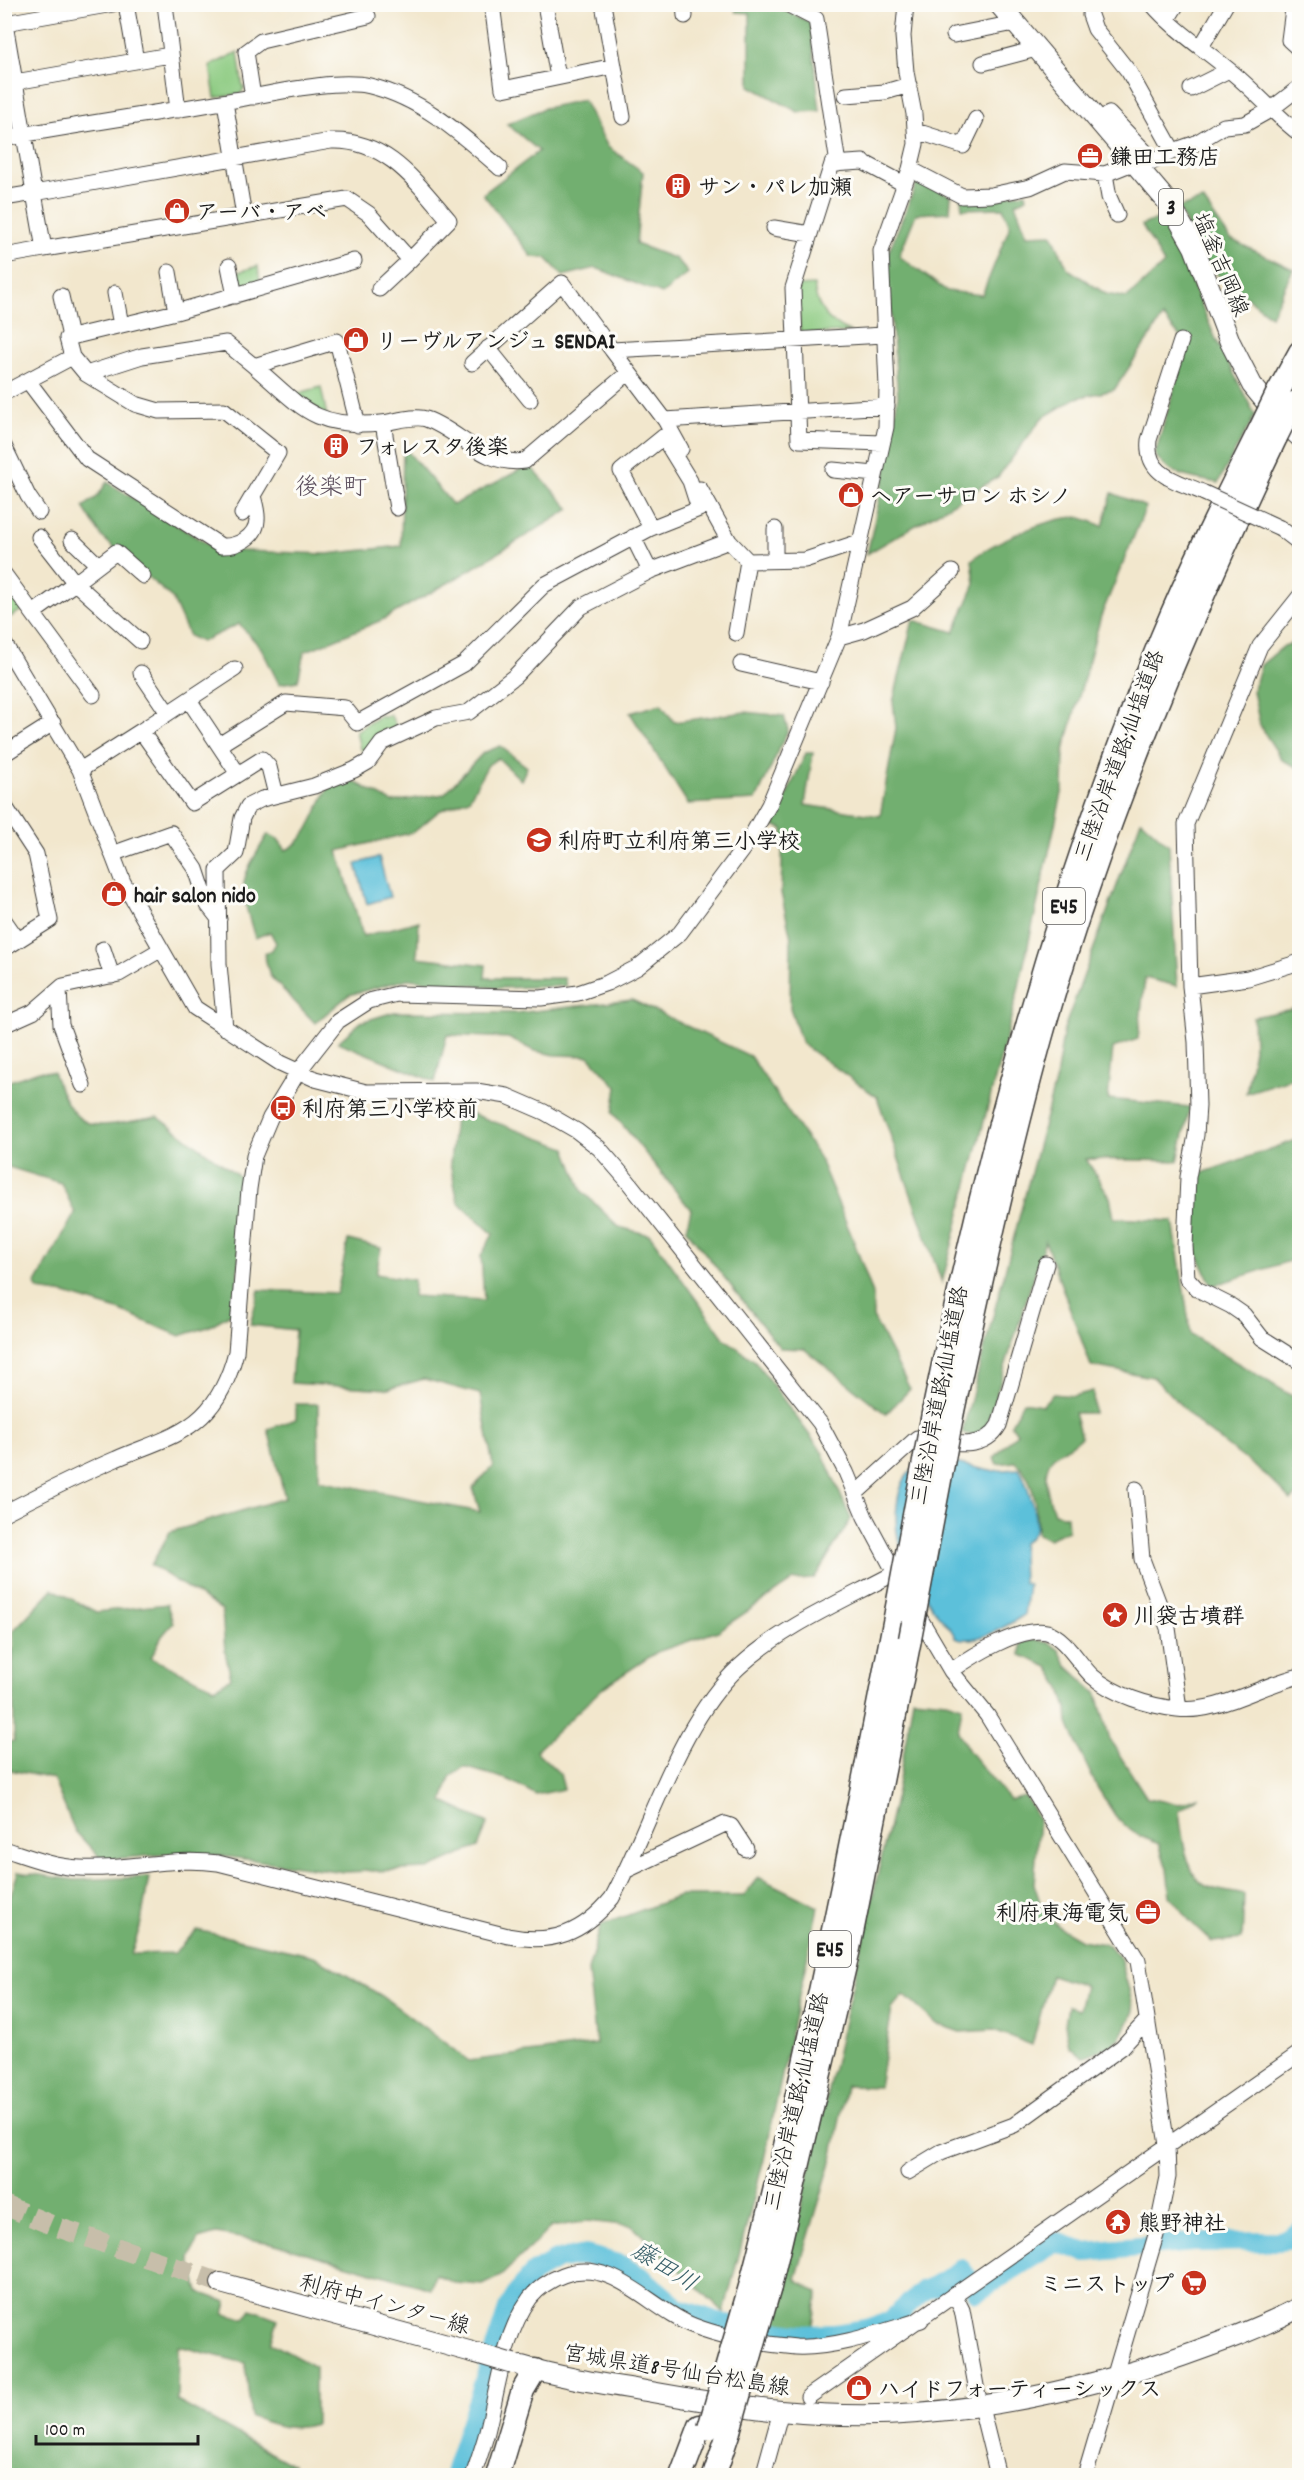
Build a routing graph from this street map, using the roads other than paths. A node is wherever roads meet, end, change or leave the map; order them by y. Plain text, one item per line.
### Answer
1 (113, 4) edge
2 (126, 4) edge
3 (165, 4) edge
4 (492, 4) edge
5 (545, 4) edge
6 (603, 4) edge
7 (788, 4) edge
8 (906, 4) edge
9 (999, 4) edge
10 (1152, 4) edge
11 (1178, 4) edge
12 (1226, 4) edge
13 (1296, 4) edge
14 (1090, 15) dead end
15 (368, 16) dead end
16 (5, 20) edge
17 (1167, 20) junction
18 (1015, 23) junction
19 (954, 35) dead end
20 (1201, 47) junction
21 (1035, 49) junction
22 (1299, 50) edge
23 (170, 55) junction
24 (136, 61) junction
25 (983, 63) dead end
26 (614, 66) junction
27 (1229, 70) junction
28 (558, 77) junction
29 (15, 82) junction
30 (909, 85) junction
31 (1299, 87) edge
32 (1191, 89) dead end
33 (846, 95) dead end
34 (253, 97) junction
35 (225, 102) junction
36 (178, 110) junction
37 (1270, 110) junction
38 (623, 117) dead end
39 (976, 119) dead end
40 (1096, 120) junction
41 (916, 131) junction
42 (25, 134) junction
43 (1299, 134) edge
44 (4, 138) edge
45 (1173, 151) junction
46 (235, 158) junction
47 (1135, 162) junction
48 (838, 164) junction
49 (500, 168) dead end
50 (910, 169) junction
51 (1105, 174) junction
52 (904, 184) junction
53 (34, 193) junction
54 (4, 198) edge
55 (1117, 215) dead end
56 (244, 216) junction
57 (774, 228) dead end
58 (810, 234) junction
59 (44, 249) junction
60 (4, 256) edge
61 (410, 260) junction
62 (354, 261) dead end
63 (229, 266) dead end
64 (168, 272) dead end
65 (379, 289) dead end
66 (115, 293) dead end
67 (61, 296) dead end
68 (235, 296) junction
69 (176, 312) junction
70 (121, 325) junction
71 (884, 335) junction
72 (70, 337) junction
73 (795, 339) junction
74 (1181, 341) dead end
75 (488, 348) junction
76 (612, 350) junction
77 (1299, 352) edge
78 (72, 357) junction
79 (472, 363) dead end
80 (254, 366) junction
81 (628, 373) junction
82 (86, 374) junction
83 (28, 381) junction
84 (4, 393) edge
85 (1290, 396) edge
86 (530, 400) dead end
87 (887, 406) junction
88 (800, 412) junction
89 (665, 420) junction
90 (383, 423) junction
91 (358, 425) junction
92 (1299, 437) edge
93 (882, 443) junction
94 (4, 446) edge
95 (833, 471) dead end
96 (875, 474) junction
97 (253, 496) junction
98 (397, 508) dead end
99 (39, 512) dead end
100 (242, 514) dead end
101 (651, 528) junction
102 (775, 529) dead end
103 (39, 537) dead end
104 (633, 537) junction
105 (72, 540) dead end
106 (729, 541) junction
107 (859, 542) junction
108 (1299, 548) edge
109 (775, 560) junction
110 (748, 561) junction
111 (98, 565) junction
112 (650, 571) junction
113 (952, 572) dead end
114 (4, 574) edge
115 (143, 576) dead end
116 (75, 583) junction
117 (1299, 596) edge
118 (33, 614) junction
119 (736, 633) dead end
120 (839, 637) junction
121 (140, 641) dead end
122 (6, 648) edge
123 (741, 664) dead end
124 (235, 669) dead end
125 (141, 673) dead end
126 (821, 682) junction
127 (93, 695) dead end
128 (189, 700) junction
129 (168, 713) junction
130 (53, 723) junction
131 (141, 731) junction
132 (219, 745) junction
133 (4, 754) edge
134 (80, 771) junction
135 (238, 774) junction
136 (276, 795) junction
137 (4, 805) edge
138 (112, 854) junction
139 (4, 920) edge
140 (219, 920) junction
141 (18, 940) junction
142 (4, 949) edge
143 (103, 949) dead end
144 (160, 950) junction
145 (1299, 962) edge
146 (112, 975) junction
147 (1190, 986) junction
148 (59, 990) junction
149 (4, 1025) edge
150 (225, 1028) junction
151 (298, 1072) junction
152 (83, 1085) dead end
153 (1046, 1264) dead end
154 (1299, 1362) edge
155 (944, 1409) junction
156 (1136, 1489) dead end
157 (855, 1494) junction
158 (4, 1513) edge
159 (895, 1573) junction
160 (951, 1671) junction
161 (1299, 1676) edge
162 (1179, 1709) junction
163 (4, 1849) edge
164 (746, 1849) dead end
165 (627, 1870) junction
166 (1147, 2020) junction
167 (1299, 2053) edge
168 (1167, 2145) junction
169 (908, 2172) dead end
170 (221, 2283) tunnel mouth
171 (756, 2288) junction
172 (954, 2294) junction
173 (1299, 2307) edge
174 (921, 2320) junction
175 (535, 2370) junction
176 (1113, 2378) junction
177 (808, 2397) dead end
178 (980, 2405) junction
179 (781, 2411) junction
180 (718, 2429) junction
181 (473, 2475) edge
182 (497, 2475) edge
183 (513, 2475) edge
184 (681, 2475) edge
185 (694, 2475) edge
186 (714, 2475) edge
187 (725, 2475) edge
188 (763, 2475) edge
189 (998, 2475) edge
190 (1084, 2475) edge

1 - 16 street
2 - 24 street
3 - 23 street
4 - 28 street
5 - 28 street
6 - 26 street
7 - 48 street
8 - 30 street
9 - 18 main road, 塩釜吉岡線 / 3
10 - 17 street
11 - 17 street
12 - 20 street
13 - 22 street
14 - 45 street
15 - 34 street
16 - 29 street
17 - 20 street
18 - 19 street
18 - 21 main road, 塩釜吉岡線 / 3
20 - 27 street
21 - 25 street
21 - 40 main road, 塩釜吉岡線 / 3
23 - 24 street
23 - 36 street
24 - 29 street
26 - 28 street
26 - 38 street
27 - 32 street
27 - 37 street
29 - 42 street
30 - 33 street
30 - 41 street
31 - 37 street
34 - 35 street
34 - 49 street
35 - 36 street
35 - 46 street
36 - 42 street
37 - 43 street
37 - 45 street
39 - 41 street
40 - 45 street
40 - 47 main road, 塩釜吉岡線 / 3
41 - 50 street
42 - 44 street
42 - 53 street
46 - 53 street
46 - 56 street
46 - 61 street
47 - 51 street
47 - 92 main road, 塩釜吉岡線 / 3
48 - 52 street
48 - 58 street
50 - 51 street
50 - 52 street
51 - 55 street
52 - 71 street
53 - 54 street
53 - 59 street
56 - 59 street
56 - 61 street
57 - 58 street
58 - 73 street
59 - 60 street
61 - 65 street
62 - 68 street
63 - 68 street
64 - 69 street
66 - 70 street
67 - 72 street
68 - 69 street
69 - 70 street
70 - 72 street
71 - 73 street
71 - 87 street
72 - 78 street
73 - 76 street
73 - 88 street
74 - 108 street, bridge
75 - 76 street
75 - 79 street
75 - 86 street
76 - 81 street
77 - 85 highway, 三陸沿岸道路;仙塩道路 / E45
78 - 82 street
78 - 83 street
80 - 82 street
80 - 91 street
80 - 91 street
81 - 89 street
81 - 90 street
82 - 97 street
83 - 84 street
83 - 97 street
85 - 155 highway, 三陸沿岸道路;仙塩道路 / E45, bridge
87 - 88 street
87 - 93 street
88 - 89 street
88 - 93 street
89 - 106 street
90 - 91 street
90 - 98 street
93 - 96 street
94 - 99 street
95 - 96 street
96 - 107 street
97 - 100 street
101 - 101 street
101 - 104 street
102 - 109 street
103 - 116 street
104 - 112 street
104 - 132 street
105 - 111 street
106 - 110 street
106 - 112 street
107 - 109 street
107 - 120 street
109 - 110 street
110 - 119 street
111 - 115 street
111 - 116 street
112 - 136 street
113 - 120 street
114 - 118 street
116 - 118 street
116 - 121 street
117 - 147 street
118 - 127 street
120 - 126 street
122 - 130 street
123 - 126 street
124 - 128 street
125 - 129 street
126 - 151 street
128 - 129 street
128 - 132 street
129 - 131 street
130 - 133 street
130 - 134 street
131 - 134 street
131 - 135 street
132 - 135 street
134 - 138 street
135 - 136 street
136 - 140 street
137 - 141 street
138 - 140 street
138 - 144 street
139 - 141 street
140 - 150 street
141 - 142 street
143 - 146 street
144 - 146 street
144 - 150 street
145 - 147 street
146 - 148 street
147 - 154 street
148 - 149 street
148 - 152 street
150 - 151 street
151 - 157 street
151 - 158 street
153 - 157 street
155 - 171 highway, 三陸沿岸道路;仙塩道路 / E45, bridge
155 - 171 highway, 三陸沿岸道路;仙塩道路 / E45, bridge
156 - 162 street
157 - 159 street
159 - 160 street
159 - 165 street
160 - 162 street
160 - 166 street
161 - 162 street
163 - 165 street
164 - 165 street
166 - 168 street
166 - 169 street
167 - 168 street
168 - 172 street
168 - 176 street
170 - 175 main road, 利府中インター線, bridge
171 - 180 highway, 三陸沿岸道路;仙塩道路 / E45, bridge
171 - 180 highway, 三陸沿岸道路;仙塩道路 / E45, bridge
172 - 174 street
172 - 178 street
173 - 176 main road, 宮城県道8号仙台松島線
174 - 177 street
174 - 181 street
175 - 179 main road, 宮城県道8号仙台松島線
175 - 182 highway
175 - 183 highway
176 - 178 main road, 宮城県道8号仙台松島線
176 - 190 street
178 - 179 main road, 宮城県道8号仙台松島線
178 - 189 street
179 - 188 street
180 - 184 highway
180 - 185 highway, 三陸沿岸道路;仙塩道路 / E45
180 - 186 highway, 三陸沿岸道路;仙塩道路 / E45
180 - 187 highway

